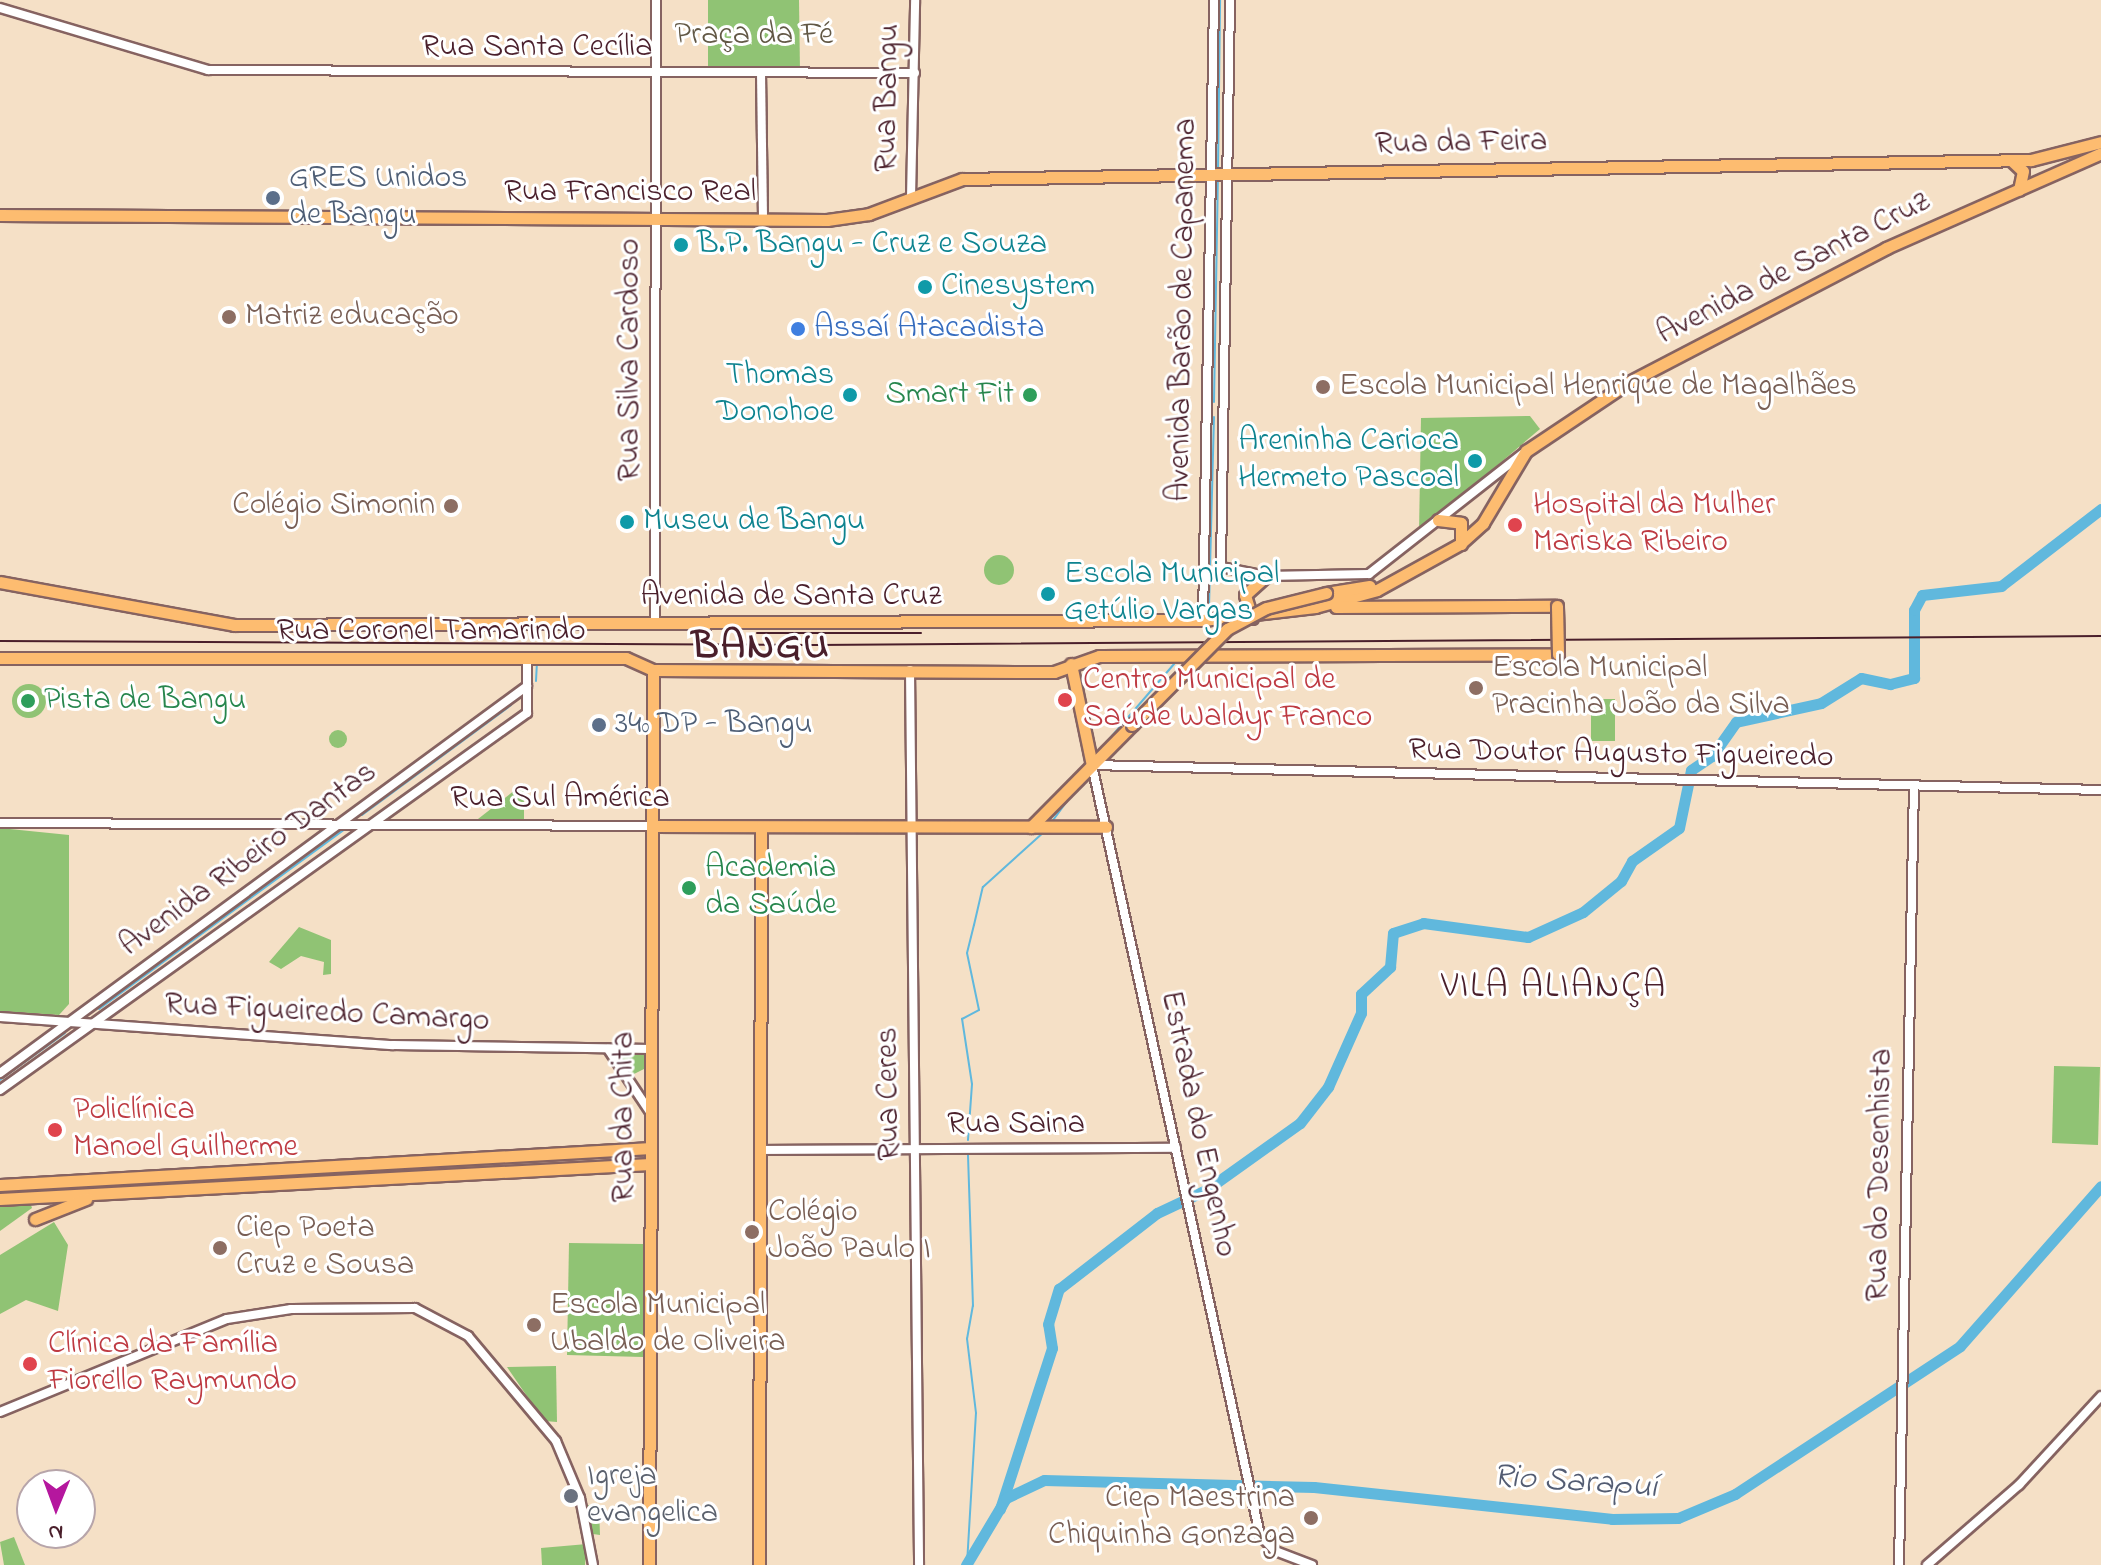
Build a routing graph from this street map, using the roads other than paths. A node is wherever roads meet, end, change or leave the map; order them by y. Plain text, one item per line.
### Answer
1 (656, 0) edge
2 (915, 0) edge
3 (1214, 0) edge
4 (1230, 0) edge
5 (0, 8) edge
6 (655, 72) junction
7 (761, 73) junction
8 (915, 73) junction
9 (2101, 142) edge
10 (2101, 153) edge
11 (2011, 160) junction
12 (1218, 173) junction
13 (2019, 190) junction
14 (911, 198) junction
15 (0, 215) edge
16 (654, 219) junction
17 (763, 219) junction
18 (827, 220) joint
19 (1523, 453) junction
20 (1438, 520) junction
21 (1460, 544) junction
22 (1221, 567) joint
23 (1266, 576) junction
24 (1396, 581) junction
25 (0, 582) edge
26 (1315, 607) junction
27 (1252, 618) junction
28 (1203, 620) junction
29 (655, 624) junction
30 (527, 657) junction
31 (0, 658) edge
32 (1071, 664) junction
33 (653, 670) junction
34 (910, 670) junction
35 (527, 686) junction
36 (1092, 765) junction
37 (1914, 786) junction
38 (2101, 790) edge
39 (369, 822) junction
40 (0, 823) edge
41 (339, 823) junction
42 (652, 826) junction
43 (761, 827) junction
44 (1036, 827) junction
45 (1106, 827) junction
46 (911, 829) junction
47 (116, 1006) junction
48 (0, 1017) edge
49 (39, 1020) junction
50 (69, 1022) junction
51 (91, 1023) junction
52 (123, 1025) junction
53 (44, 1043) junction
54 (608, 1049) junction
55 (651, 1049) junction
56 (0, 1073) edge
57 (651, 1078) junction
58 (631, 1082) junction
59 (0, 1090) edge
60 (651, 1113) junction
61 (651, 1148) junction
62 (1176, 1148) junction
63 (915, 1149) junction
64 (760, 1150) junction
65 (650, 1164) junction
66 (0, 1185) edge
67 (113, 1193) junction
68 (0, 1199) edge
69 (35, 1219) dead end
70 (2101, 1396) edge
71 (0, 1412) edge
72 (593, 1565) edge
73 (649, 1565) edge
74 (759, 1565) edge
75 (919, 1565) edge
76 (1312, 1565) edge
77 (1899, 1565) edge
78 (1927, 1565) edge

1 - 6 street, Rua Silva Cardoso
2 - 8 street, Rua Bangu
3 - 12 street, Avenida Barão de Capanema
4 - 12 street, Avenida Barão de Capanema
5 - 6 street, Rua Santa Cecília
6 - 7 street, Rua Santa Cecília
6 - 16 street, Rua Silva Cardoso
7 - 8 street, Rua Santa Cecília
7 - 17 street
8 - 14 street, Rua Bangu
9 - 11 main road, Rua da Feira
10 - 13 main road, Avenida de Santa Cruz
11 - 12 main road, Rua da Feira
11 - 13 main road
12 - 14 main road, Rua da Feira
12 - 22 street, Avenida Barão de Capanema
12 - 28 street, Avenida Barão de Capanema
13 - 19 main road, Avenida de Santa Cruz
14 - 18 main road, Rua da Feira
15 - 16 main road, Rua Francisco Real
16 - 17 main road, Rua Francisco Real
16 - 29 street, Rua Silva Cardoso
17 - 18 main road, Rua Francisco Real
19 - 20 street, Avenida de Santa Cruz
19 - 21 main road, Avenida de Santa Cruz
20 - 21 main road
20 - 23 street, Avenida de Santa Cruz
21 - 24 main road, Avenida de Santa Cruz
22 - 23 street, Avenida de Santa Cruz
23 - 27 main road
24 - 26 main road, Avenida de Santa Cruz
24 - 36 main road, bridge
25 - 29 main road, Avenida de Santa Cruz
26 - 27 main road, Avenida de Santa Cruz
26 - 32 main road, Rua Coronel Tamarindo, bridge
27 - 28 main road, Avenida de Santa Cruz
28 - 29 main road, Avenida de Santa Cruz
30 - 31 main road, Rua Coronel Tamarindo
30 - 33 main road, Rua Coronel Tamarindo
30 - 35 street
32 - 34 main road, Rua Coronel Tamarindo
32 - 36 main road, Estrada do Engenho
33 - 34 main road, Rua Coronel Tamarindo
33 - 42 main road, Rua da Chita
34 - 46 street, Rua Ceres
35 - 39 street, Avenida Ribeiro Dantas
35 - 41 street, Avenida Ribeiro Dantas
36 - 37 street, Rua Doutor Augusto Figueiredo
36 - 44 main road
36 - 45 street, Estrada do Engenho
37 - 38 street, Rua Doutor Augusto Figueiredo
37 - 77 street, Rua do Desenhista
39 - 41 street, Rua Sul América
39 - 42 street, Rua Sul América
39 - 47 street, Avenida Ribeiro Dantas
40 - 41 street, Rua Sul América
41 - 50 street, Avenida Ribeiro Dantas
42 - 43 main road, Rua Sul América
42 - 55 main road, Rua da Chita
43 - 46 main road, Rua Sul América
43 - 64 main road
44 - 45 main road, Rua Sul América
44 - 46 main road, Rua Sul América
45 - 62 street, Estrada do Engenho
46 - 63 street, Rua Ceres
47 - 51 street, Avenida Ribeiro Dantas
47 - 52 street
48 - 49 street, Rua Figueiredo Camargo
49 - 50 street, Rua Figueiredo Camargo
49 - 53 street
50 - 51 street, Rua Figueiredo Camargo
50 - 53 street, Avenida Ribeiro Dantas
51 - 52 street, Rua Figueiredo Camargo
51 - 59 street, Avenida Ribeiro Dantas
52 - 54 street, Rua Figueiredo Camargo
53 - 56 street, Avenida Ribeiro Dantas
54 - 55 street, Rua Figueiredo Camargo
54 - 58 street
55 - 57 main road, Rua da Chita
57 - 58 street
57 - 60 main road, Rua da Chita
58 - 60 street
60 - 61 main road, Rua da Chita
61 - 65 main road, Rua da Chita
61 - 66 main road
62 - 63 street, Rua Saina
62 - 76 street, Estrada do Engenho
63 - 64 street, Rua Saina
63 - 75 street, Rua Ceres
64 - 74 main road
65 - 67 main road
65 - 73 main road, Rua da Chita
67 - 68 main road
67 - 69 main road
70 - 78 street
71 - 72 street

